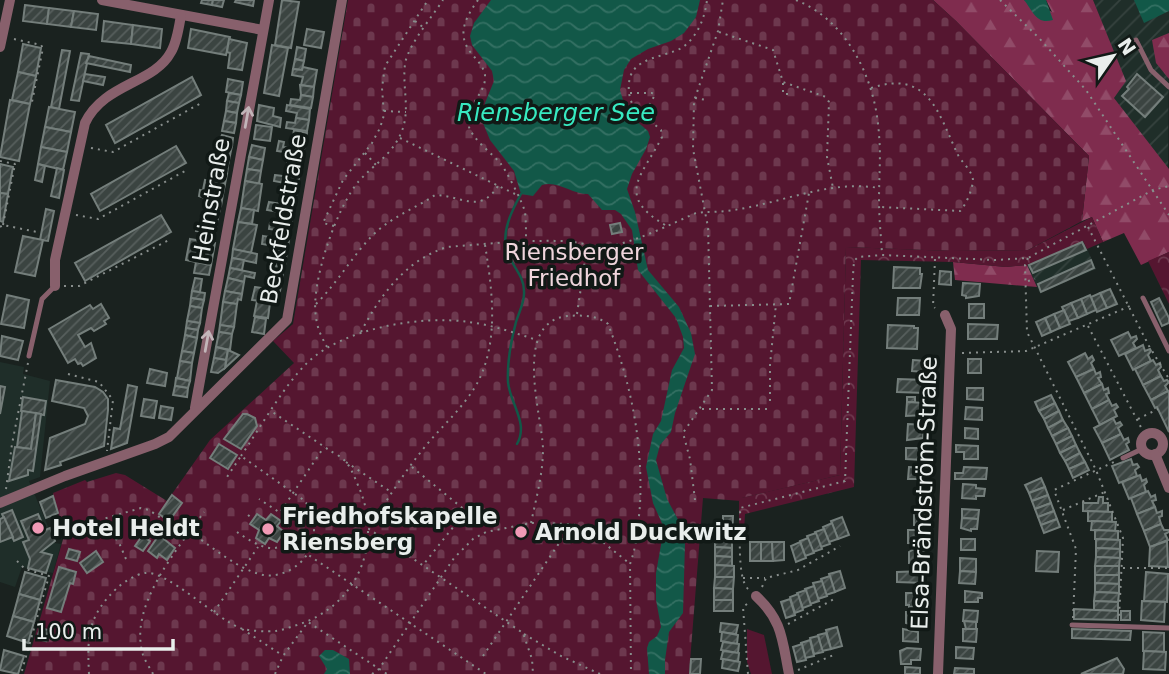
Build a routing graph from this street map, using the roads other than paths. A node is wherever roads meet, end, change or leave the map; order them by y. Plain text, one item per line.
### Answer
1 (10, 0) edge
2 (102, 0) edge
3 (269, 0) edge
4 (342, 0) edge
5 (120, 2) edge
6 (181, 15) junction
7 (263, 30) junction
8 (1136, 40) dead end
9 (1, 42) edge
10 (1169, 88) edge
11 (55, 286) joint
12 (1143, 298) dead end
13 (945, 315) road end
14 (1169, 351) edge
15 (29, 356) road end
16 (195, 408) junction
17 (1142, 449) junction
18 (1155, 454) junction
19 (1123, 458) road end
20 (1169, 488) edge
21 (3, 501) edge
22 (757, 596) road end
23 (1072, 625) road end
24 (1169, 628) edge
25 (789, 674) edge
26 (938, 674) edge

1 - 9 street
2 - 5 street
3 - 7 street, Heinstraße
4 - 16 street, Beckfeldstraße
5 - 6 street
6 - 7 street
6 - 11 street
16 -> 7 street, Heinstraße
8 - 10 lane
11 - 15 lane
12 - 14 lane
13 - 26 street, Elsa-Brändström-Straße
16 - 21 street, Beckfeldstraße
17 - 18 street
17 - 18 street
17 - 19 lane
18 - 20 street
22 - 25 street
23 - 24 lane

